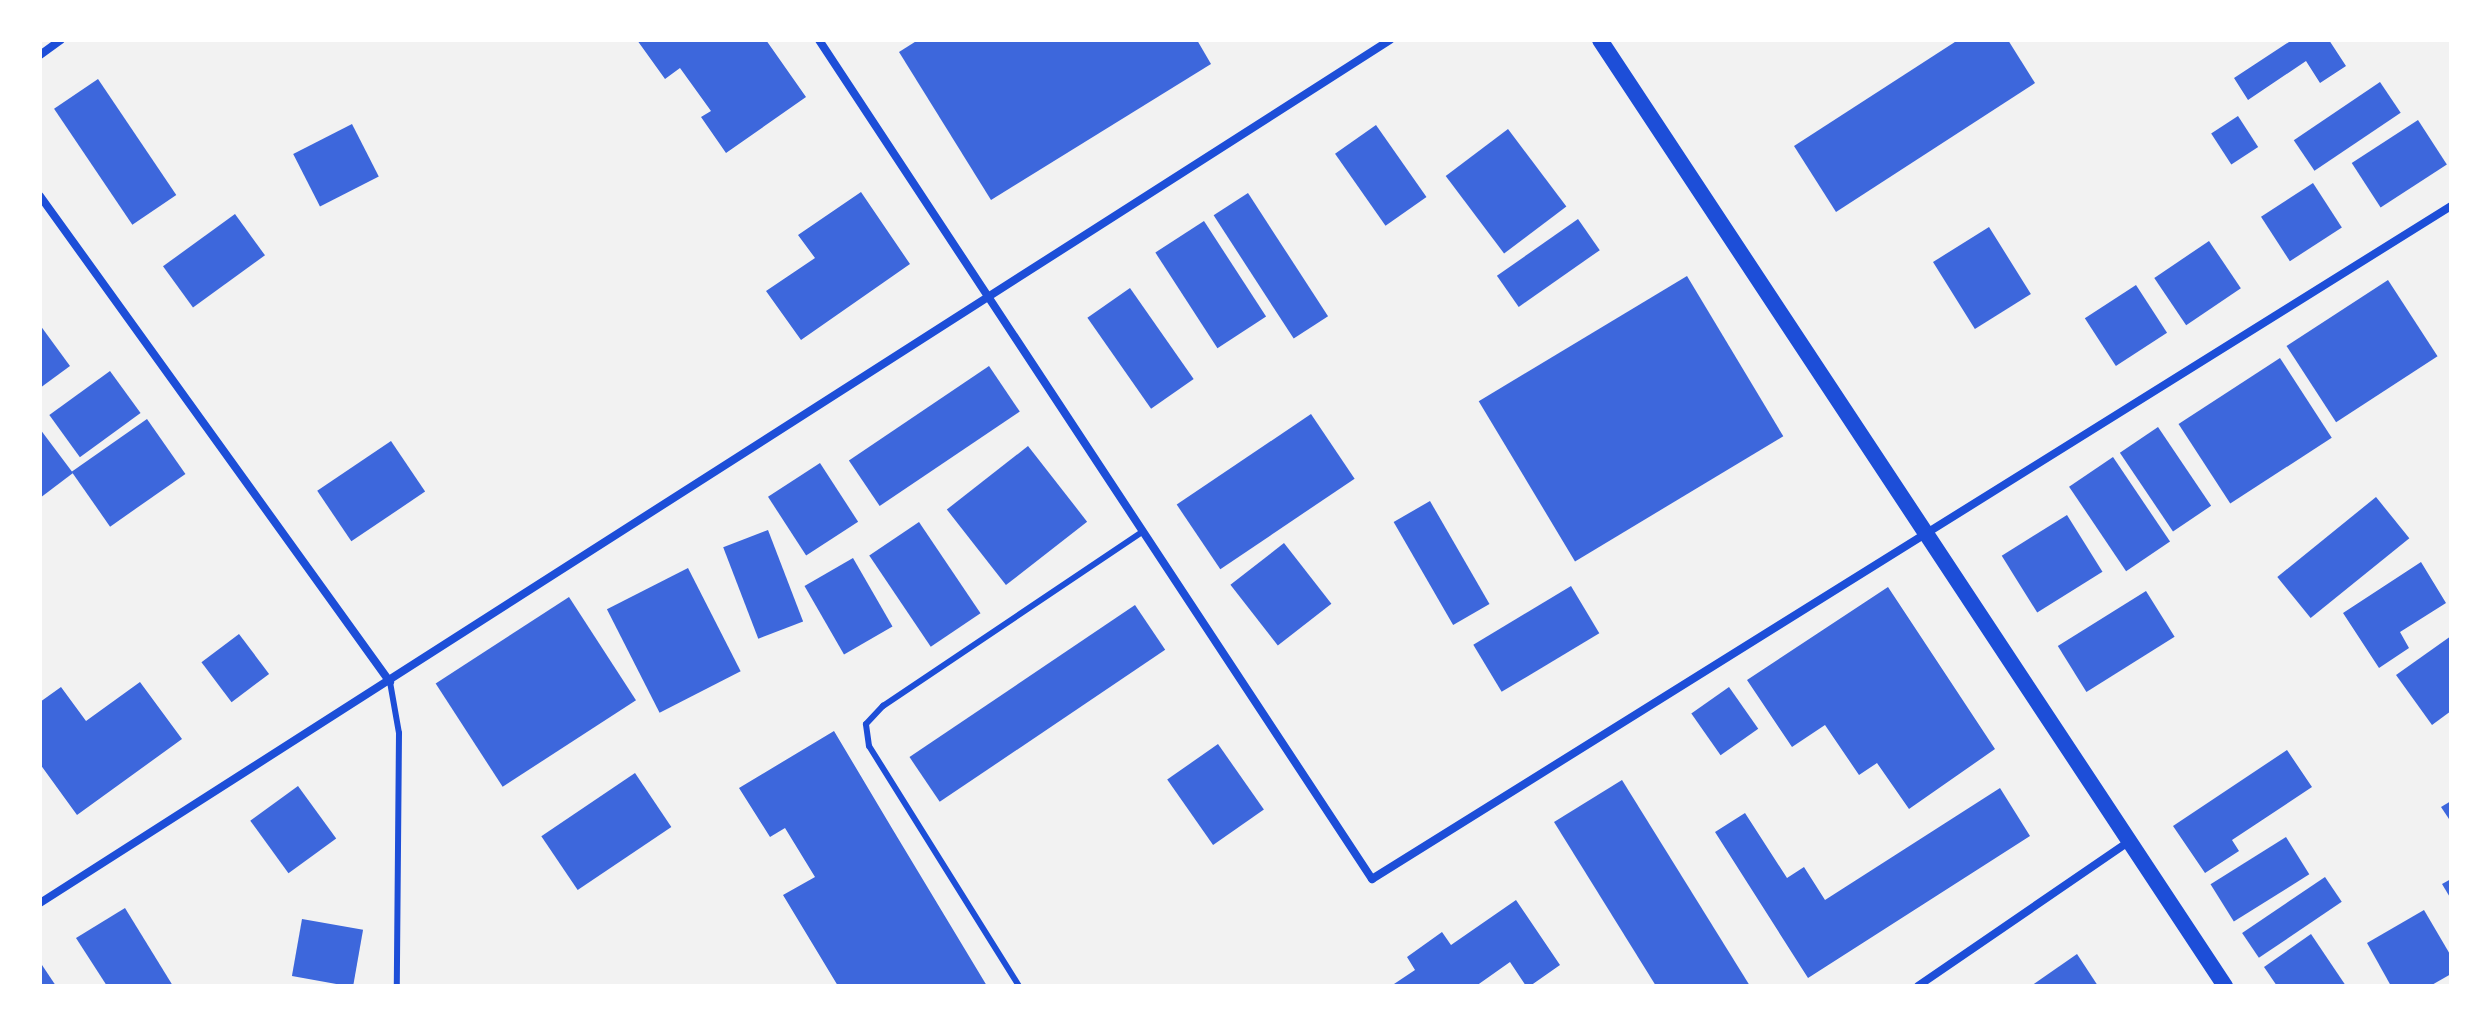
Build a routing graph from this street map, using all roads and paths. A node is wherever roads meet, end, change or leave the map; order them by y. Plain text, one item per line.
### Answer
1 (61, 40) edge
2 (819, 40) edge
3 (1390, 40) edge
4 (1600, 40) edge
5 (40, 55) edge
6 (40, 196) edge
7 (2451, 206) edge
8 (987, 296) junction
9 (1143, 531) junction
10 (1928, 535) junction
11 (390, 682) junction
12 (2131, 841) junction
13 (40, 903) edge
14 (397, 986) edge
15 (1019, 986) edge
16 (1918, 986) edge
17 (2225, 986) edge

1 - 5 street
2 - 8 street
3 - 8 street
4 - 10 main road
6 - 11 street
7 - 10 street
8 - 9 street
8 - 11 street
9 - 10 street
9 - 15 lane
10 - 12 main road
11 - 13 street
11 - 14 lane
12 - 16 street
12 - 17 main road

